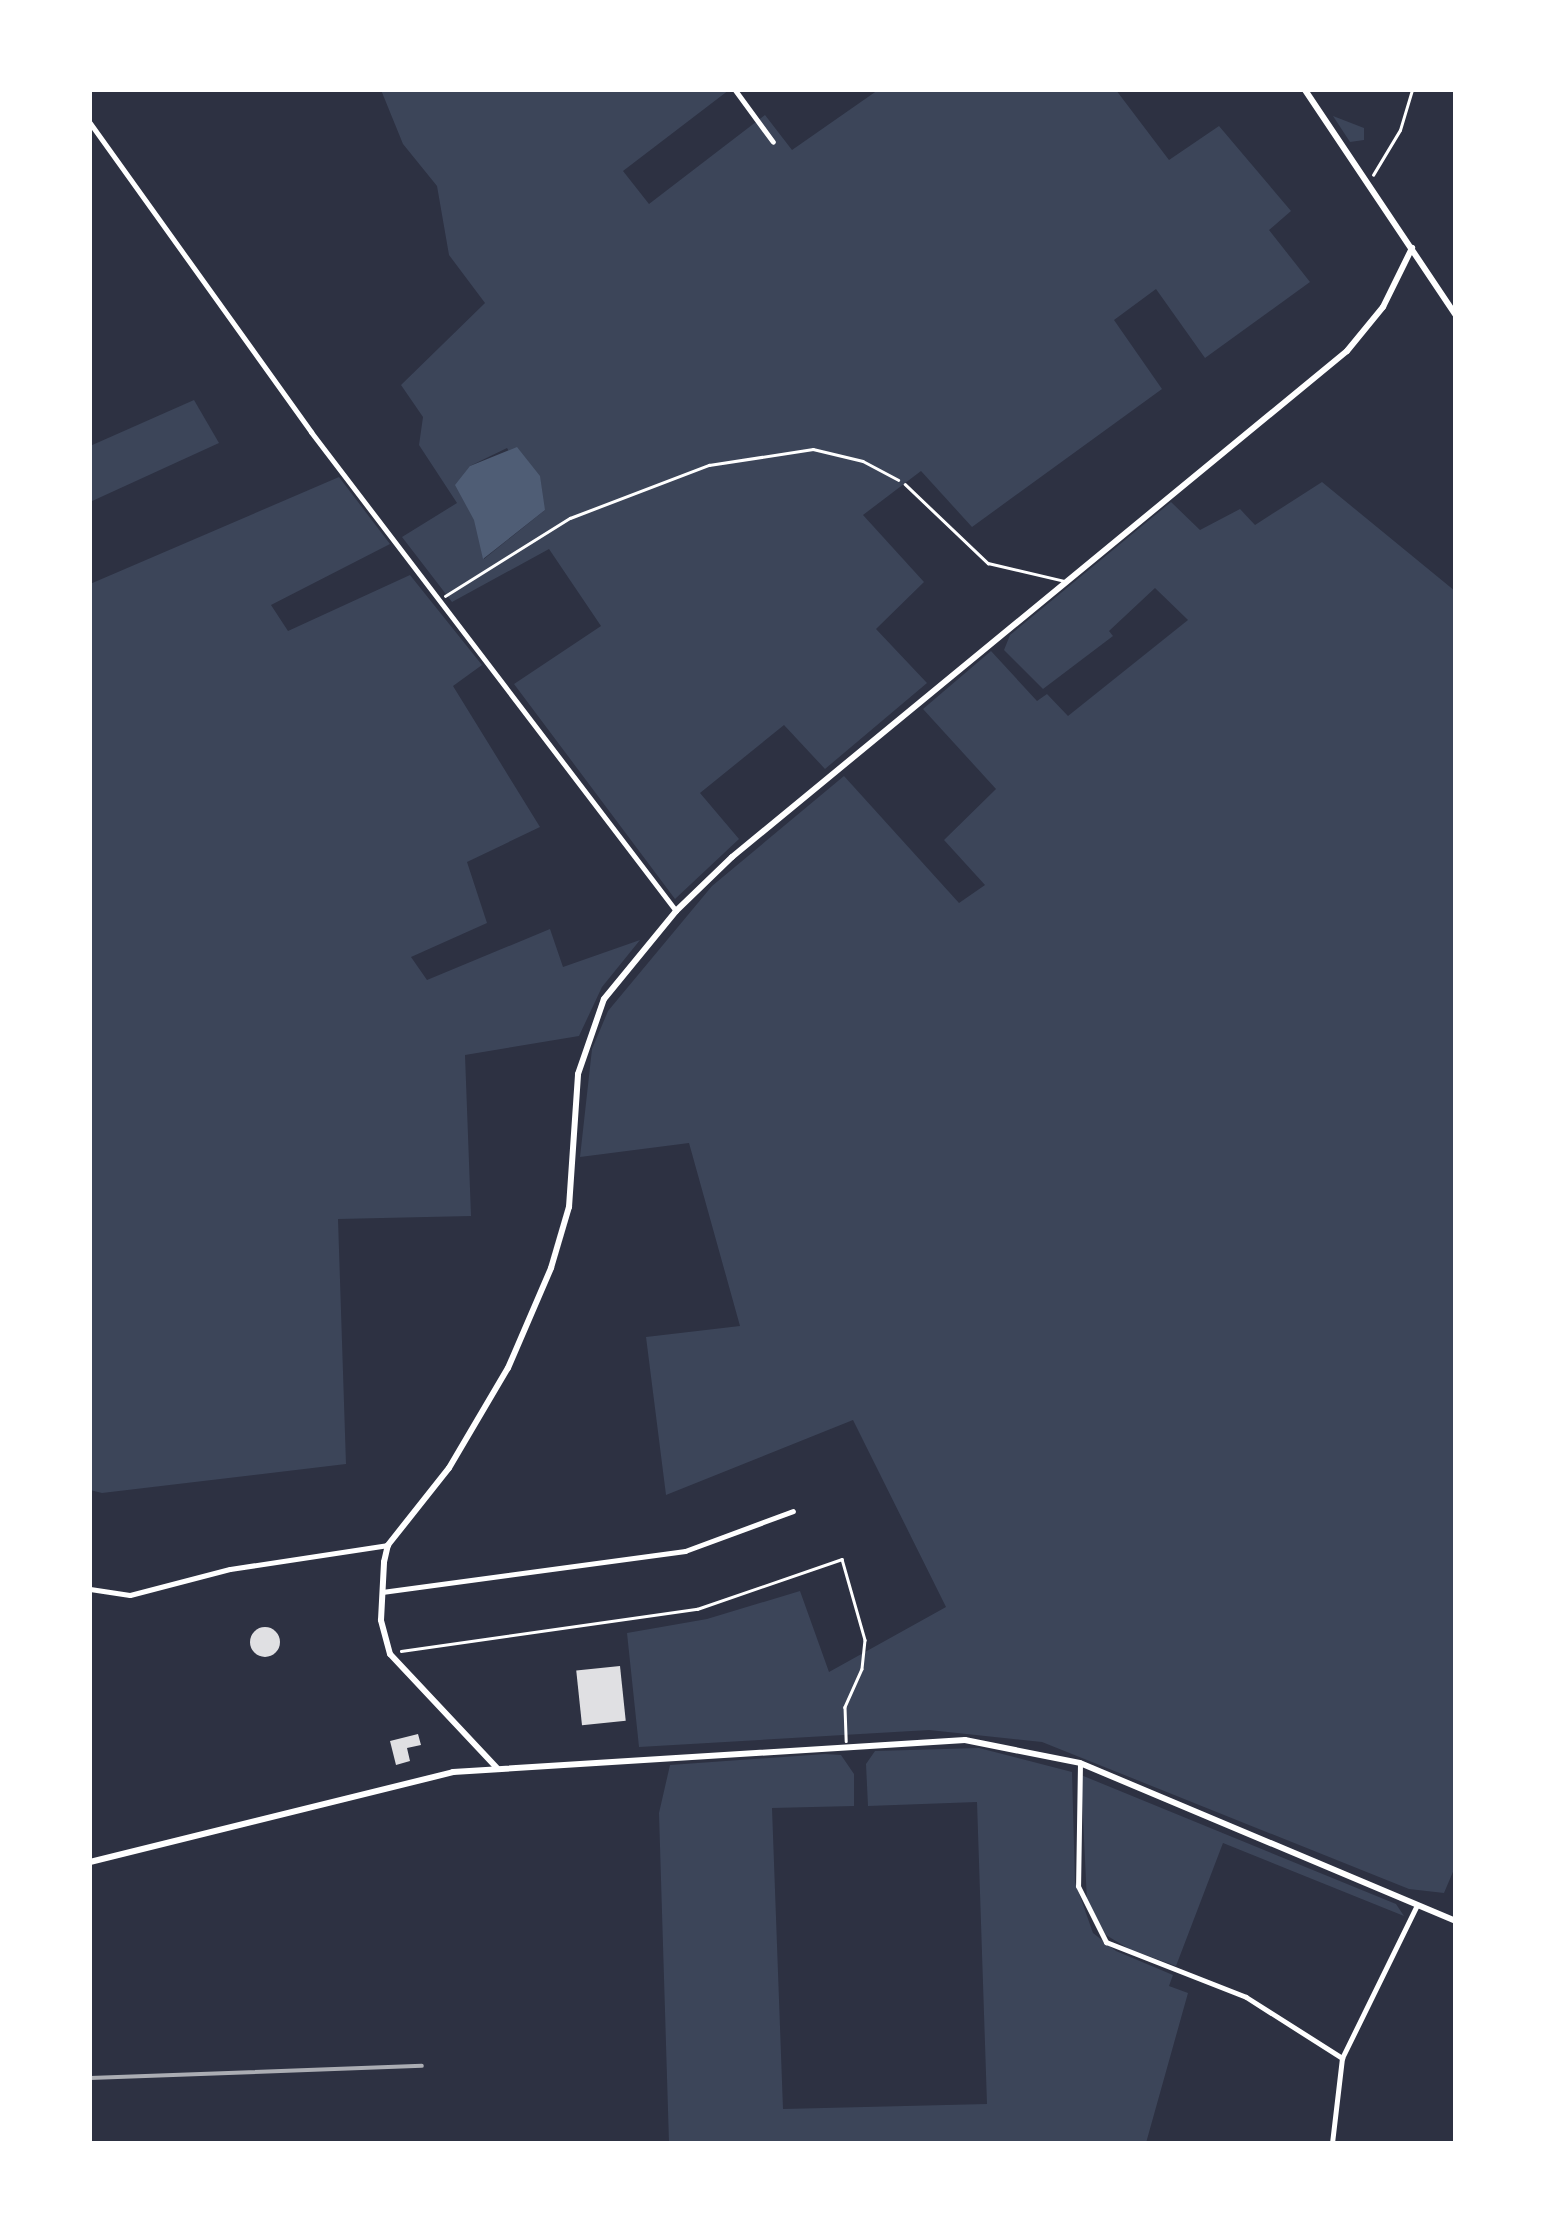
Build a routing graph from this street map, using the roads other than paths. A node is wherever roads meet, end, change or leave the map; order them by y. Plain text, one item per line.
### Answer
1 (735, 90) edge
2 (1304, 90) edge
3 (90, 124) edge
4 (773, 142) dead end
5 (1412, 248) junction
6 (1455, 314) edge
7 (905, 484) road end
8 (1066, 582) junction
9 (676, 912) junction
10 (793, 1512) dead end
11 (388, 1545) junction
12 (90, 1589) edge
13 (382, 1592) junction
14 (1080, 1764) junction
15 (497, 1768) junction
16 (90, 1862) edge
17 (1417, 1904) junction
18 (1455, 1921) edge
19 (1342, 2058) junction
20 (1332, 2143) edge

1 - 4 street
2 - 5 street
3 - 9 street
5 - 6 street
5 - 8 street
7 - 8 lane
8 - 9 street
9 - 11 street
10 - 13 street
11 - 12 street
11 - 13 street
13 - 15 street
14 - 15 street
14 - 17 street
14 - 19 street
15 - 16 street
17 - 18 street
17 - 19 street
19 - 20 street

